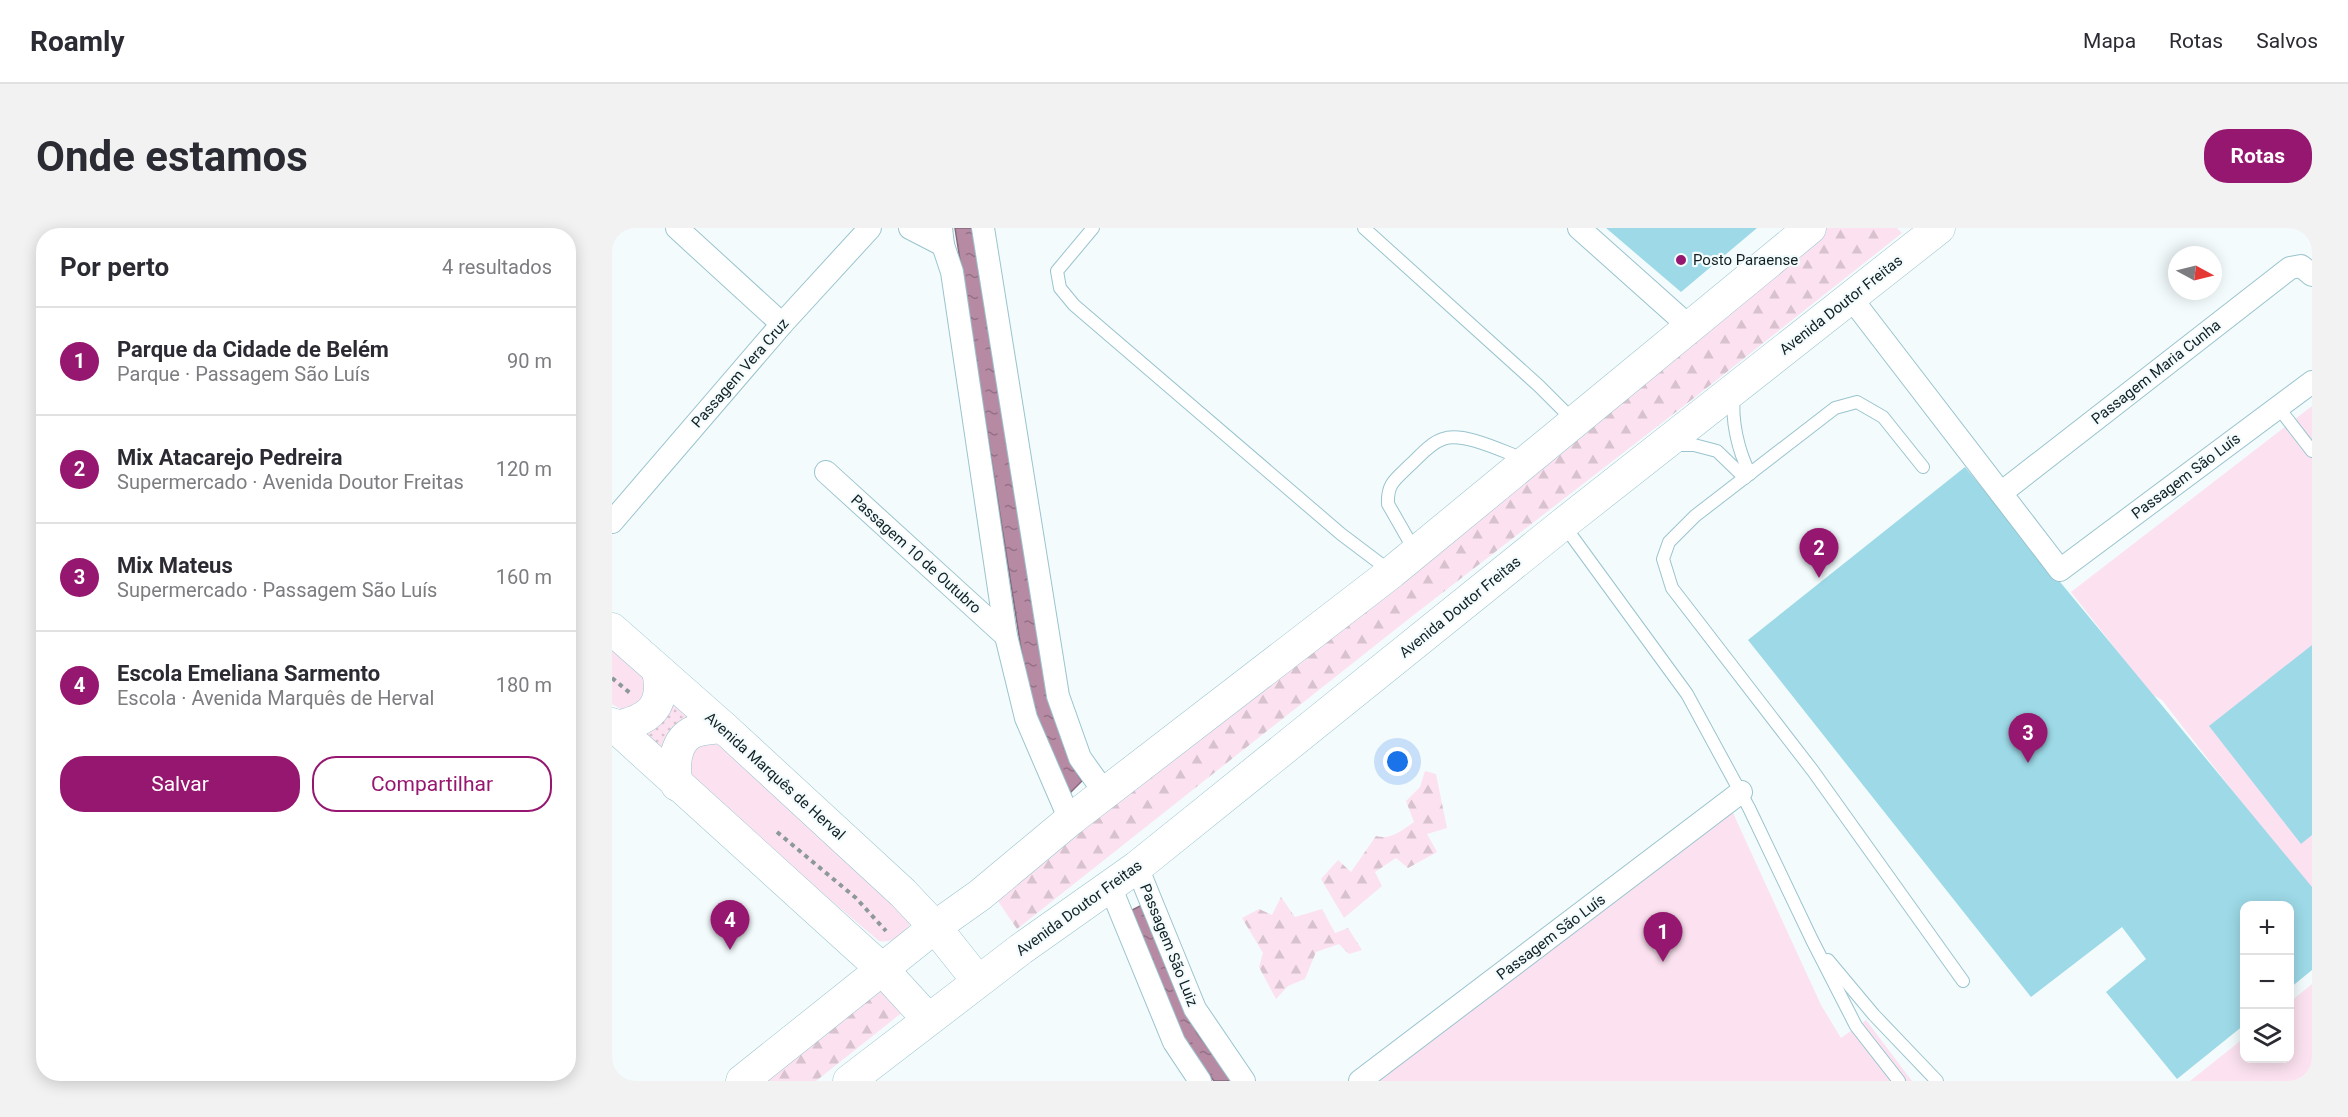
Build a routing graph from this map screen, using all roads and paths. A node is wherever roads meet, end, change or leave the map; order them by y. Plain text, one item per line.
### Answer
1 (677, 228) edge
2 (870, 228) edge
3 (910, 228) edge
4 (983, 228) edge
5 (1093, 228) edge
6 (1364, 228) edge
7 (1579, 228) edge
8 (1810, 228) edge
9 (1925, 232) edge
10 (942, 236) edge
11 (989, 268) junction
12 (952, 272) junction
13 (2312, 275) edge
14 (1851, 298) junction
15 (782, 324) junction
16 (1691, 328) junction
17 (2312, 382) edge
18 (1734, 389) junction
19 (2278, 407) junction
20 (1575, 422) junction
21 (1663, 445) junction
22 (2312, 451) edge
23 (1528, 460) junction
24 (1923, 467) dead end
25 (826, 472) dead end
26 (1747, 476) junction
27 (2001, 493) junction
28 (612, 522) edge
29 (1563, 524) junction
30 (1416, 553) junction
31 (1392, 572) junction
32 (612, 629) edge
33 (1006, 636) junction
34 (658, 671) junction
35 (612, 678) edge
36 (652, 712) junction
37 (614, 726) edge
38 (723, 727) junction
39 (677, 785) junction
40 (1741, 792) junction
41 (1105, 793) junction
42 (1070, 820) junction
43 (776, 831) dead end
44 (1137, 867) junction
45 (1110, 886) junction
46 (935, 927) junction
47 (1812, 940) junction
48 (894, 961) junction
49 (978, 981) junction
50 (1963, 981) dead end
51 (928, 1019) junction
52 (742, 1081) edge
53 (849, 1081) edge
54 (1200, 1081) edge
55 (1244, 1081) edge
56 (1360, 1081) edge
57 (1899, 1081) edge
58 (1937, 1081) edge

1 - 15 street
2 - 15 street, Passagem Vera Cruz
3 - 10 street
4 - 11 street
5 - 31 lane
6 - 20 lane
7 - 16 street
8 - 16 main road
9 - 14 main road, Avenida Doutor Freitas
10 - 12 street
11 - 12 street
11 - 41 street
12 - 33 street
13 - 27 street, Passagem Maria Cunha
14 - 18 main road, Avenida Doutor Freitas
14 - 27 street
15 - 28 street, Passagem Vera Cruz
16 - 20 main road
17 - 19 street, Passagem São Luís
18 - 21 main road, Avenida Doutor Freitas
18 - 26 lane
19 - 22 lane
19 - 27 street, Passagem São Luís
20 - 23 main road
21 - 26 lane
21 - 29 main road, Avenida Doutor Freitas
23 - 30 main road
23 - 30 lane
24 - 26 lane
25 - 33 street, Passagem 10 de Outubro
26 - 50 lane
29 - 40 lane
29 - 44 main road, Avenida Doutor Freitas
30 - 31 main road
31 - 41 main road
32 - 34 main road, Avenida Marquês de Herval
33 - 42 street
34 - 36 main road
34 - 38 main road, Avenida Marquês de Herval
35 - 36 path
36 - 37 main road
37 - 39 main road
38 - 39 main road
38 - 46 main road, Avenida Marquês de Herval
39 - 48 main road
40 - 47 lane
40 - 56 street, Passagem São Luís
41 - 42 main road
42 - 46 main road
43 - 48 path
44 - 45 main road, Avenida Doutor Freitas
44 - 55 street, Passagem São Luiz
45 - 49 main road, Avenida Doutor Freitas
45 - 54 street
46 - 48 main road
46 - 49 main road
47 - 57 lane
47 - 58 lane
48 - 51 main road
48 - 52 main road
49 - 51 main road, Avenida Doutor Freitas
51 - 53 main road, Avenida Doutor Freitas

